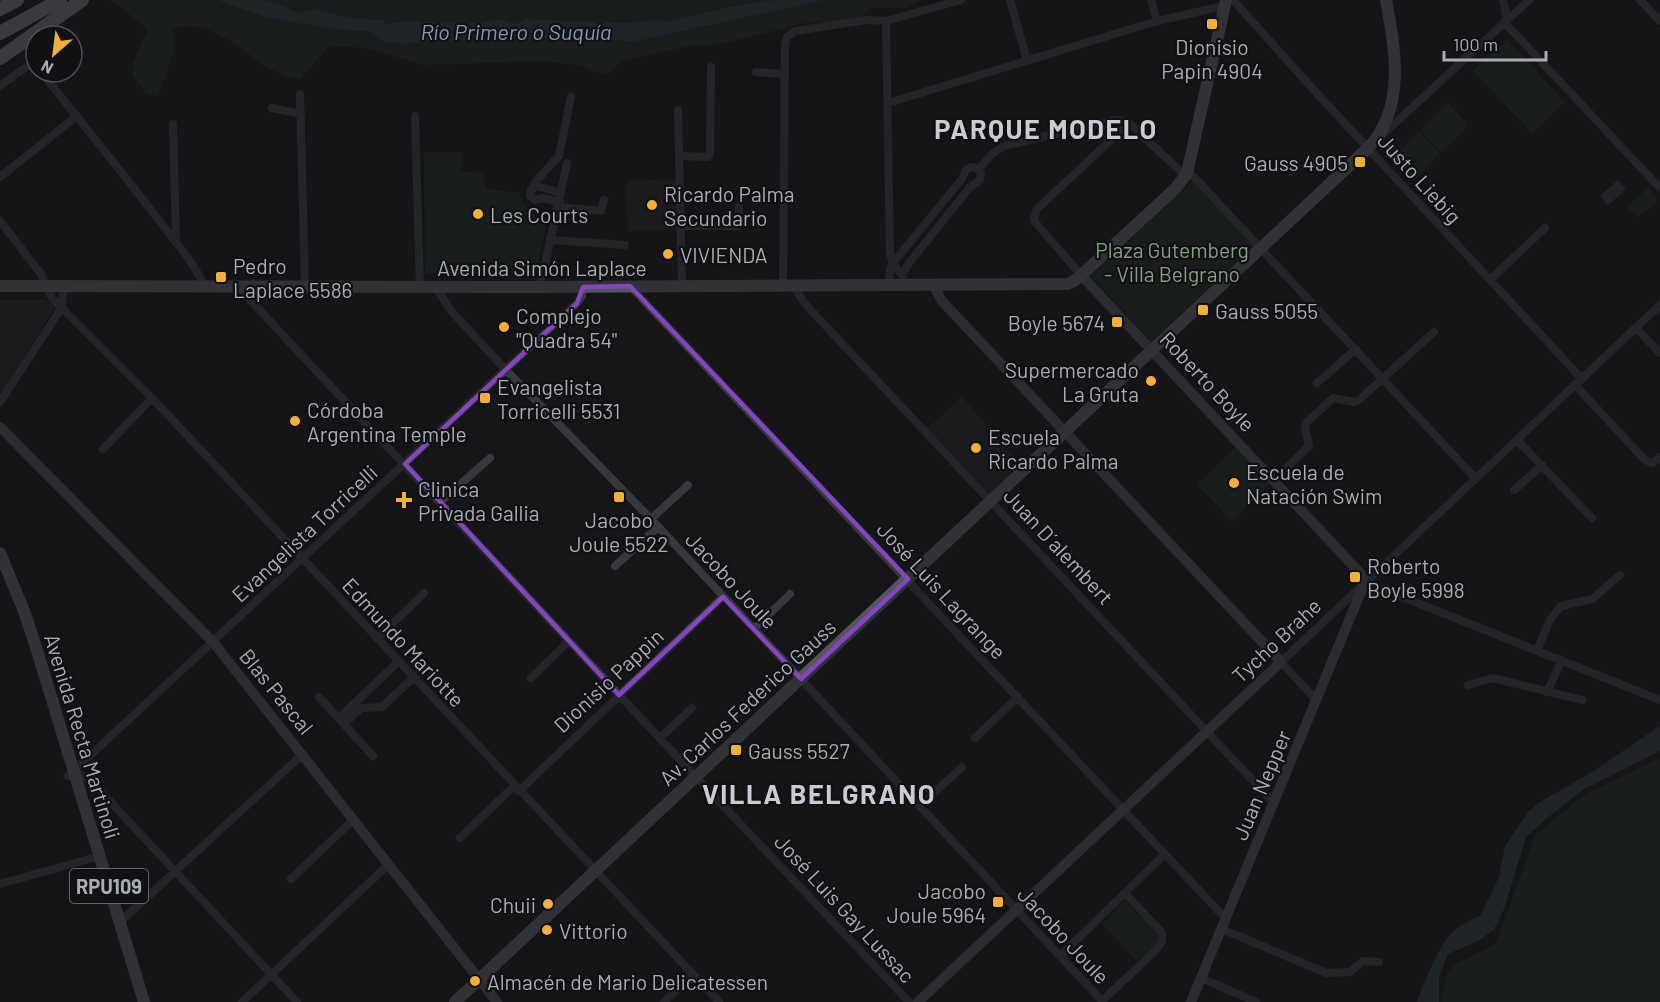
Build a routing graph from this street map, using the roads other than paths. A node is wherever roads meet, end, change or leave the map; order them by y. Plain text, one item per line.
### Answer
1 (17, 0) edge
2 (60, 0) edge
3 (82, 0) edge
4 (961, 0) edge
5 (1010, 0) edge
6 (1151, 0) edge
7 (1386, 0) edge
8 (1503, 0) edge
9 (1529, 0) edge
10 (1641, 0) edge
11 (1228, 2) edge
12 (0, 9) edge
13 (886, 21) junction
14 (1157, 21) junction
15 (1506, 21) junction
16 (1660, 21) edge
17 (0, 33) edge
18 (0, 58) edge
19 (1027, 60) junction
20 (711, 67) dead end
21 (24, 69) edge
22 (756, 72) dead end
23 (784, 74) junction
24 (51, 84) edge
25 (0, 86) edge
26 (300, 94) dead end
27 (571, 97) dead end
28 (888, 103) junction
29 (272, 108) dead end
30 (678, 110) dead end
31 (301, 114) junction
32 (77, 116) junction
33 (415, 116) dead end
34 (1387, 117) junction
35 (1402, 118) junction
36 (1108, 122) junction
37 (1129, 123) junction
38 (173, 124) dead end
39 (1115, 135) junction
40 (1372, 144) junction
41 (680, 156) junction
42 (567, 163) dead end
43 (979, 170) junction
44 (1188, 173) junction
45 (0, 177) edge
46 (534, 186) junction
47 (1660, 188) edge
48 (604, 200) dead end
49 (560, 201) junction
50 (739, 206) dead end
51 (0, 221) edge
52 (680, 226) junction
53 (1545, 228) dead end
54 (550, 240) junction
55 (176, 243) junction
56 (625, 245) dead end
57 (1260, 248) junction
58 (893, 263) junction
59 (1082, 275) junction
60 (903, 280) junction
61 (1490, 280) junction
62 (890, 285) junction
63 (933, 285) junction
64 (0, 286) edge
65 (204, 286) junction
66 (630, 286) junction
67 (682, 286) junction
68 (783, 286) junction
69 (797, 286) junction
70 (48, 287) junction
71 (69, 287) junction
72 (238, 287) junction
73 (305, 287) junction
74 (420, 287) junction
75 (435, 287) junction
76 (540, 287) junction
77 (583, 287) junction
78 (1660, 305) edge
79 (62, 307) junction
80 (1636, 328) junction
81 (1434, 332) dead end
82 (1356, 349) junction
83 (1152, 350) junction
84 (1660, 353) edge
85 (505, 369) junction
86 (1383, 378) junction
87 (1579, 382) junction
88 (1317, 383) dead end
89 (152, 398) junction
90 (0, 402) edge
91 (0, 427) edge
92 (1066, 431) junction
93 (1517, 440) junction
94 (103, 449) dead end
95 (1660, 457) edge
96 (490, 458) dead end
97 (405, 464) junction
98 (1542, 465) junction
99 (1476, 479) junction
100 (1273, 481) junction
101 (688, 484) dead end
102 (1514, 490) dead end
103 (991, 501) junction
104 (440, 502) junction
105 (1592, 518) dead end
106 (651, 519) junction
107 (658, 527) junction
108 (0, 553) edge
109 (302, 560) junction
110 (615, 566) dead end
111 (0, 567) edge
112 (1620, 574) dead end
113 (908, 579) junction
114 (1365, 582) junction
115 (424, 593) dead end
116 (789, 594) dead end
117 (723, 597) junction
118 (753, 629) junction
119 (377, 639) junction
120 (569, 641) junction
121 (213, 642) junction
122 (1537, 650) junction
123 (1562, 660) junction
124 (398, 662) junction
125 (1281, 662) junction
126 (413, 678) junction
127 (531, 678) dead end
128 (801, 679) junction
129 (1468, 685) dead end
130 (1547, 692) junction
131 (620, 695) junction
132 (319, 697) dead end
133 (1018, 697) junction
134 (1582, 700) dead end
135 (1660, 700) edge
136 (1317, 701) junction
137 (358, 705) junction
138 (692, 708) dead end
139 (341, 721) junction
140 (1207, 731) junction
141 (660, 738) junction
142 (975, 738) dead end
143 (303, 754) junction
144 (374, 756) dead end
145 (962, 767) dead end
146 (71, 773) junction
147 (696, 777) junction
148 (516, 788) junction
149 (1274, 802) junction
150 (920, 806) junction
151 (1123, 810) junction
152 (354, 819) junction
153 (460, 838) dead end
154 (1165, 854) junction
155 (93, 858) junction
156 (389, 864) junction
157 (176, 872) junction
158 (595, 872) junction
159 (291, 879) dead end
160 (0, 884) edge
161 (1125, 893) junction
162 (1016, 910) junction
163 (120, 922) junction
164 (1224, 924) junction
165 (1060, 956) junction
166 (1379, 962) dead end
167 (272, 974) junction
168 (693, 975) junction
169 (1201, 978) junction
170 (480, 979) junction
171 (137, 1002) edge
172 (144, 1002) edge
173 (242, 1002) edge
174 (297, 1002) edge
175 (456, 1002) edge
176 (497, 1002) edge
177 (664, 1002) edge
178 (719, 1002) edge
179 (909, 1002) edge
180 (918, 1002) edge
181 (1102, 1002) edge
182 (1191, 1002) edge
183 (1256, 1002) edge

1 - 12 highway
2 - 17 highway
3 - 18 highway
4 - 13 street
5 - 19 street
6 - 14 street
7 - 34 main road, Av. Carlos Federico Gauss
8 - 15 street
9 - 15 street
10 - 16 street
11 - 14 street
11 - 40 street, Justo Liebig
11 - 44 main road
13 - 23 street
13 - 28 street
14 - 19 street
15 - 35 street
15 - 47 street
19 - 28 street
20 - 41 street
21 - 25 street
22 - 23 street
23 - 68 street
24 - 32 street
26 - 31 street
27 - 46 street
28 - 58 street
29 - 31 street
30 - 41 street
31 - 73 street
32 - 45 street
32 - 55 street
33 - 74 street
34 - 35 street
34 - 40 main road, Av. Carlos Federico Gauss
35 - 40 street
36 - 37 street
36 - 39 street
36 - 43 street
37 - 39 street
37 - 44 street
38 - 55 street
39 - 59 street, Roberto Boyle
40 - 57 main road, Av. Carlos Federico Gauss
40 - 61 street, Justo Liebig
41 - 52 street
42 - 49 street
43 - 58 street
43 - 60 street
44 - 57 street
44 - 59 main road
46 - 49 street
46 - 49 street
48 - 49 street
49 - 54 street
50 - 52 street
51 - 70 street, Edmundo Mariotte
52 - 67 street
53 - 61 street
54 - 56 street
54 - 76 street
55 - 65 street
57 - 82 street
57 - 83 main road, Av. Carlos Federico Gauss
58 - 60 street
58 - 62 street
59 - 63 main road, Avenida Simón Laplace
59 - 83 main road, Roberto Boyle
60 - 62 main road, Avenida Simón Laplace
60 - 63 main road, Avenida Simón Laplace
61 - 87 street, Justo Liebig
62 - 69 main road, Avenida Simón Laplace
63 - 92 main road
64 - 70 main road, Avenida Simón Laplace
65 - 71 main road, Avenida Simón Laplace
65 - 72 main road, Avenida Simón Laplace
66 - 67 main road, Avenida Simón Laplace
66 - 77 main road, Avenida Simón Laplace
66 - 113 street, José Luis Lagrange
67 - 68 main road, Avenida Simón Laplace
68 - 69 main road, Avenida Simón Laplace
69 - 103 street, Juan D´alembert
70 - 71 main road, Avenida Simón Laplace
70 - 79 street, Edmundo Mariotte
71 - 79 street
72 - 73 main road, Avenida Simón Laplace
72 - 97 street, José Luis Gay Lussac
73 - 74 main road, Avenida Simón Laplace
74 - 75 main road, Avenida Simón Laplace
75 - 76 main road, Avenida Simón Laplace
75 - 85 street, Jacobo Joule
76 - 77 main road, Avenida Simón Laplace
77 - 85 street, Evangelista Torricelli
78 - 80 street, Tycho Brahe
79 - 89 street, Edmundo Mariotte
79 - 90 street
80 - 84 street
80 - 87 street, Tycho Brahe
81 - 86 street
82 - 86 street
82 - 88 street
83 - 92 main road, Av. Carlos Federico Gauss
83 - 100 main road, Roberto Boyle
85 - 97 street, Evangelista Torricelli
85 - 106 street, Jacobo Joule
86 - 99 street
86 - 100 street
87 - 93 street, Tycho Brahe
87 - 95 street, Justo Liebig
89 - 94 street
89 - 109 street, Edmundo Mariotte
91 - 121 main road, Blas Pascal
92 - 103 main road, Av. Carlos Federico Gauss
92 - 125 main road
93 - 98 street
93 - 99 street, Tycho Brahe
96 - 104 street
97 - 104 street, José Luis Gay Lussac
97 - 109 street, Evangelista Torricelli
98 - 102 street
98 - 105 street
99 - 114 street, Tycho Brahe
100 - 114 main road, Roberto Boyle
101 - 106 street
103 - 113 main road, Av. Carlos Federico Gauss
103 - 140 street, Juan D´alembert
104 - 120 street, José Luis Gay Lussac
106 - 107 street, Jacobo Joule
107 - 110 street
107 - 117 street, Jacobo Joule
108 - 146 main road, Avenida Recta Martinoli / RPU109
109 - 119 street, Edmundo Mariotte
109 - 121 street, Evangelista Torricelli
111 - 146 main road, Avenida Recta Martinoli
112 - 122 street
113 - 128 main road, Av. Carlos Federico Gauss
113 - 133 street, José Luis Lagrange
114 - 122 street, Roberto Boyle
114 - 125 street, Tycho Brahe
114 - 136 main road, Juan Nepper
115 - 119 street
116 - 118 street
117 - 118 street, Jacobo Joule
117 - 131 street, Dionisio Pappin
118 - 128 street, Jacobo Joule
119 - 124 street, Edmundo Mariotte
120 - 127 street
120 - 131 street, José Luis Gay Lussac
121 - 143 main road, Blas Pascal
121 - 146 street, Evangelista Torricelli
122 - 123 street, Roberto Boyle
123 - 130 street
123 - 135 street, Roberto Boyle
124 - 126 street, Edmundo Mariotte
124 - 137 street
125 - 136 street
125 - 140 main road, Tycho Brahe
126 - 137 street
126 - 148 street, Edmundo Mariotte
128 - 147 main road, Av. Carlos Federico Gauss
128 - 150 street, Jacobo Joule
129 - 130 street
130 - 134 street
131 - 141 street, José Luis Gay Lussac
131 - 148 street, Dionisio Pappin
132 - 139 street
133 - 142 street
133 - 151 street, José Luis Lagrange
136 - 149 main road, Juan Nepper
137 - 139 street
138 - 141 street
139 - 144 street
140 - 149 street, Juan D´alembert
140 - 151 main road, Tycho Brahe
141 - 147 street, José Luis Gay Lussac
143 - 152 main road, Blas Pascal
143 - 157 street
145 - 150 street
146 - 155 main road, Avenida Recta Martinoli / RPU109
146 - 157 street
146 - 163 main road, Avenida Recta Martinoli / RPU109
147 - 158 main road, Av. Carlos Federico Gauss
147 - 179 street, José Luis Gay Lussac
148 - 153 street, Dionisio Pappin
148 - 158 street, Edmundo Mariotte
149 - 164 main road, Juan Nepper
150 - 162 street, Jacobo Joule
151 - 154 street, José Luis Lagrange
151 - 162 main road, Tycho Brahe
152 - 156 main road, Blas Pascal
152 - 159 street
154 - 161 street
154 - 164 street, José Luis Lagrange
155 - 160 street
155 - 171 main road, Avenida Recta Martinoli / RPU109
156 - 167 street
156 - 170 main road, Blas Pascal
157 - 163 street
157 - 167 street
158 - 168 street, Edmundo Mariotte
158 - 170 main road, Av. Carlos Federico Gauss
161 - 165 street
161 - 181 street
162 - 165 street, Jacobo Joule
162 - 180 main road, Tycho Brahe
163 - 172 main road, Avenida Recta Martinoli / RPU109
164 - 166 street
164 - 169 main road, Juan Nepper
165 - 181 street, Jacobo Joule
167 - 173 street
167 - 174 street
168 - 177 street
168 - 178 street, Edmundo Mariotte
169 - 182 main road, Juan Nepper
169 - 183 street
170 - 175 main road, Av. Carlos Federico Gauss
170 - 176 main road, Blas Pascal

